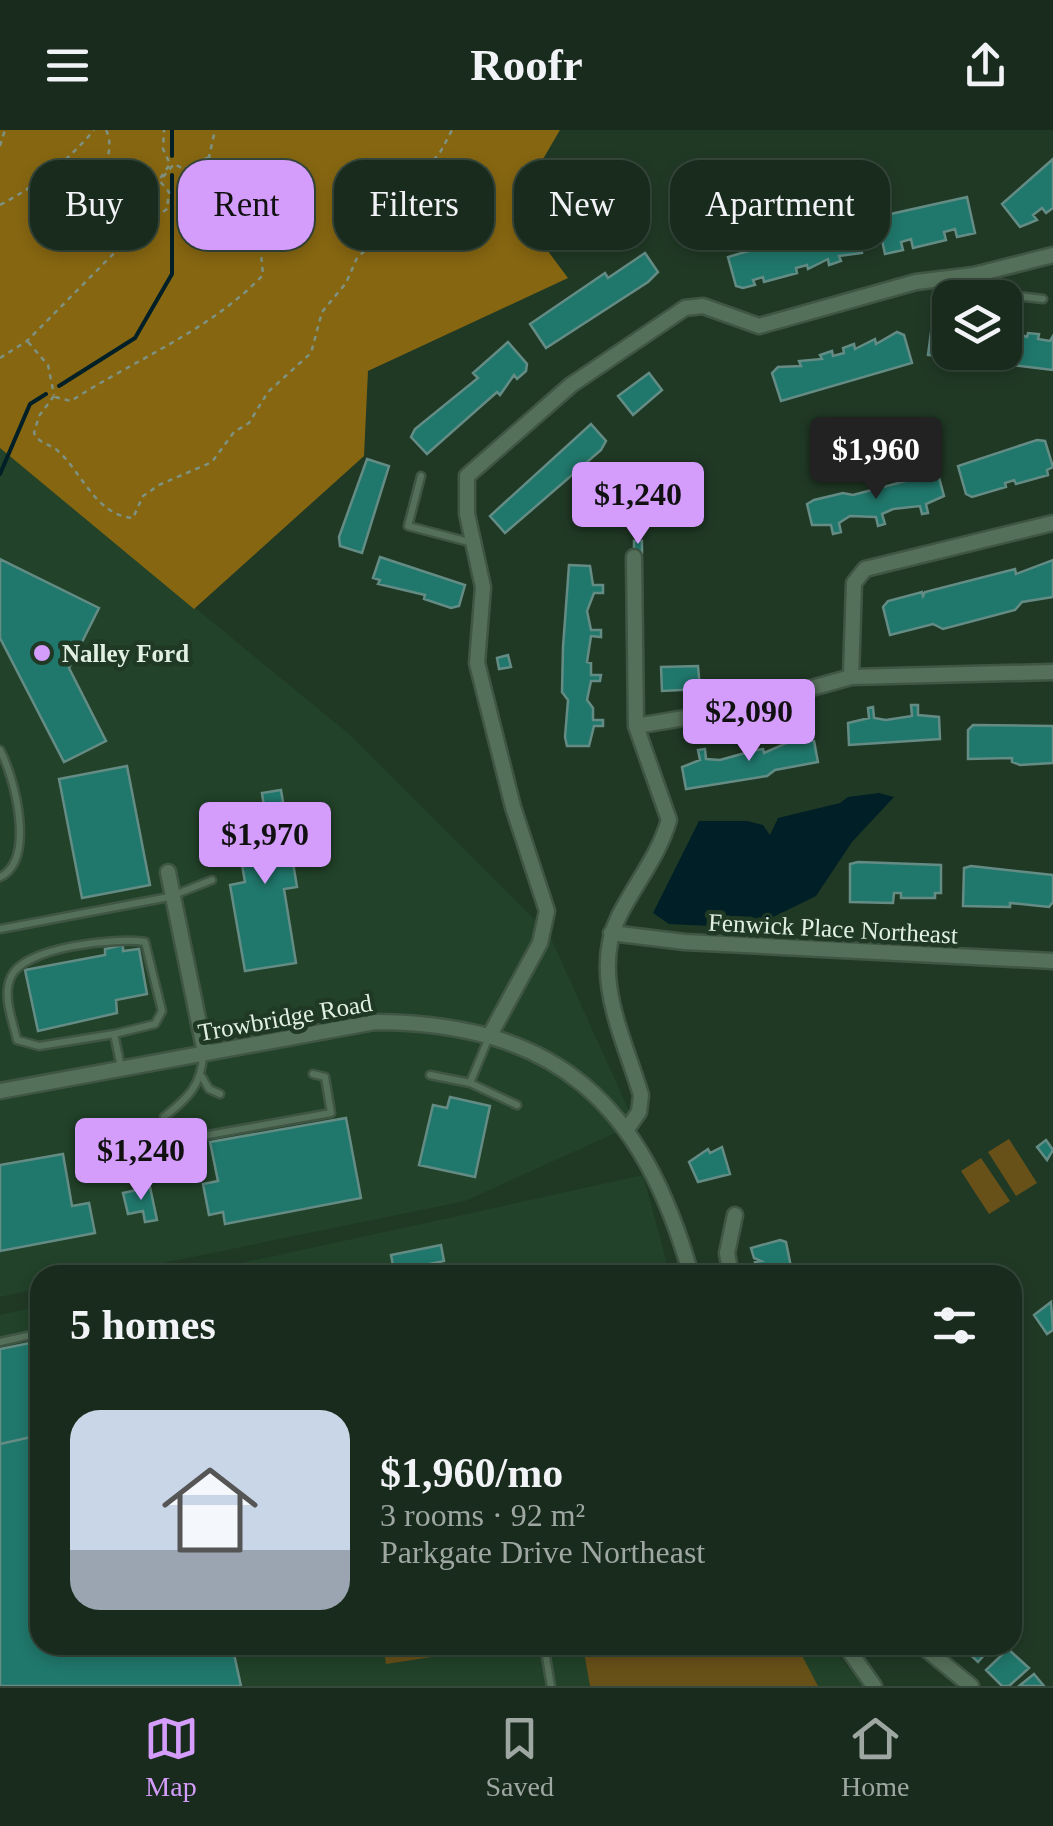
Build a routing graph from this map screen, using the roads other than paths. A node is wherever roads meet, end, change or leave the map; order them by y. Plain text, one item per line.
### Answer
1 (1049, 260) edge
2 (947, 278) junction
3 (1044, 299) dead end
4 (421, 476) dead end
5 (1053, 523) edge
6 (474, 543) junction
7 (634, 557) dead end
8 (1053, 672) edge
9 (851, 677) junction
10 (636, 726) junction
11 (0, 750) edge
12 (168, 872) dead end
13 (0, 877) edge
14 (212, 880) dead end
15 (173, 896) junction
16 (0, 929) edge
17 (612, 933) junction
18 (1053, 961) edge
19 (114, 1034) junction
20 (490, 1036) junction
21 (204, 1053) junction
22 (121, 1068) junction
23 (313, 1074) dead end
24 (430, 1076) dead end
25 (202, 1077) junction
26 (470, 1083) junction
27 (0, 1090) edge
28 (220, 1094) dead end
29 (517, 1105) dead end
30 (627, 1129) junction
31 (736, 1215) dead end
32 (687, 1265) edge
33 (730, 1265) edge
34 (30, 1335) edge
35 (0, 1342) edge
36 (546, 1655) edge
37 (852, 1655) edge
38 (932, 1655) edge
39 (551, 1686) edge
40 (874, 1686) edge
41 (971, 1686) edge

1 - 2 street
2 - 3 lane
2 - 6 street
4 - 6 lane
5 - 9 street
6 - 20 street
7 - 10 street
8 - 9 street
9 - 10 street
10 - 17 street
11 - 13 lane
12 - 15 street
14 - 15 lane
15 - 16 lane
15 - 21 street
17 - 18 street, Fenwick Place Northeast
17 - 30 street
19 - 19 lane
19 - 22 lane
20 - 21 street, Trowbridge Road
20 - 26 lane
20 - 30 street, Trowbridge Road
21 - 22 street, Trowbridge Road
21 - 25 lane
22 - 27 street, Trowbridge Road
23 - 25 lane
24 - 26 lane
25 - 28 lane
26 - 29 lane
30 - 32 street, Trowbridge Road
31 - 33 street
34 - 35 lane
36 - 39 lane
37 - 40 street
38 - 41 street

